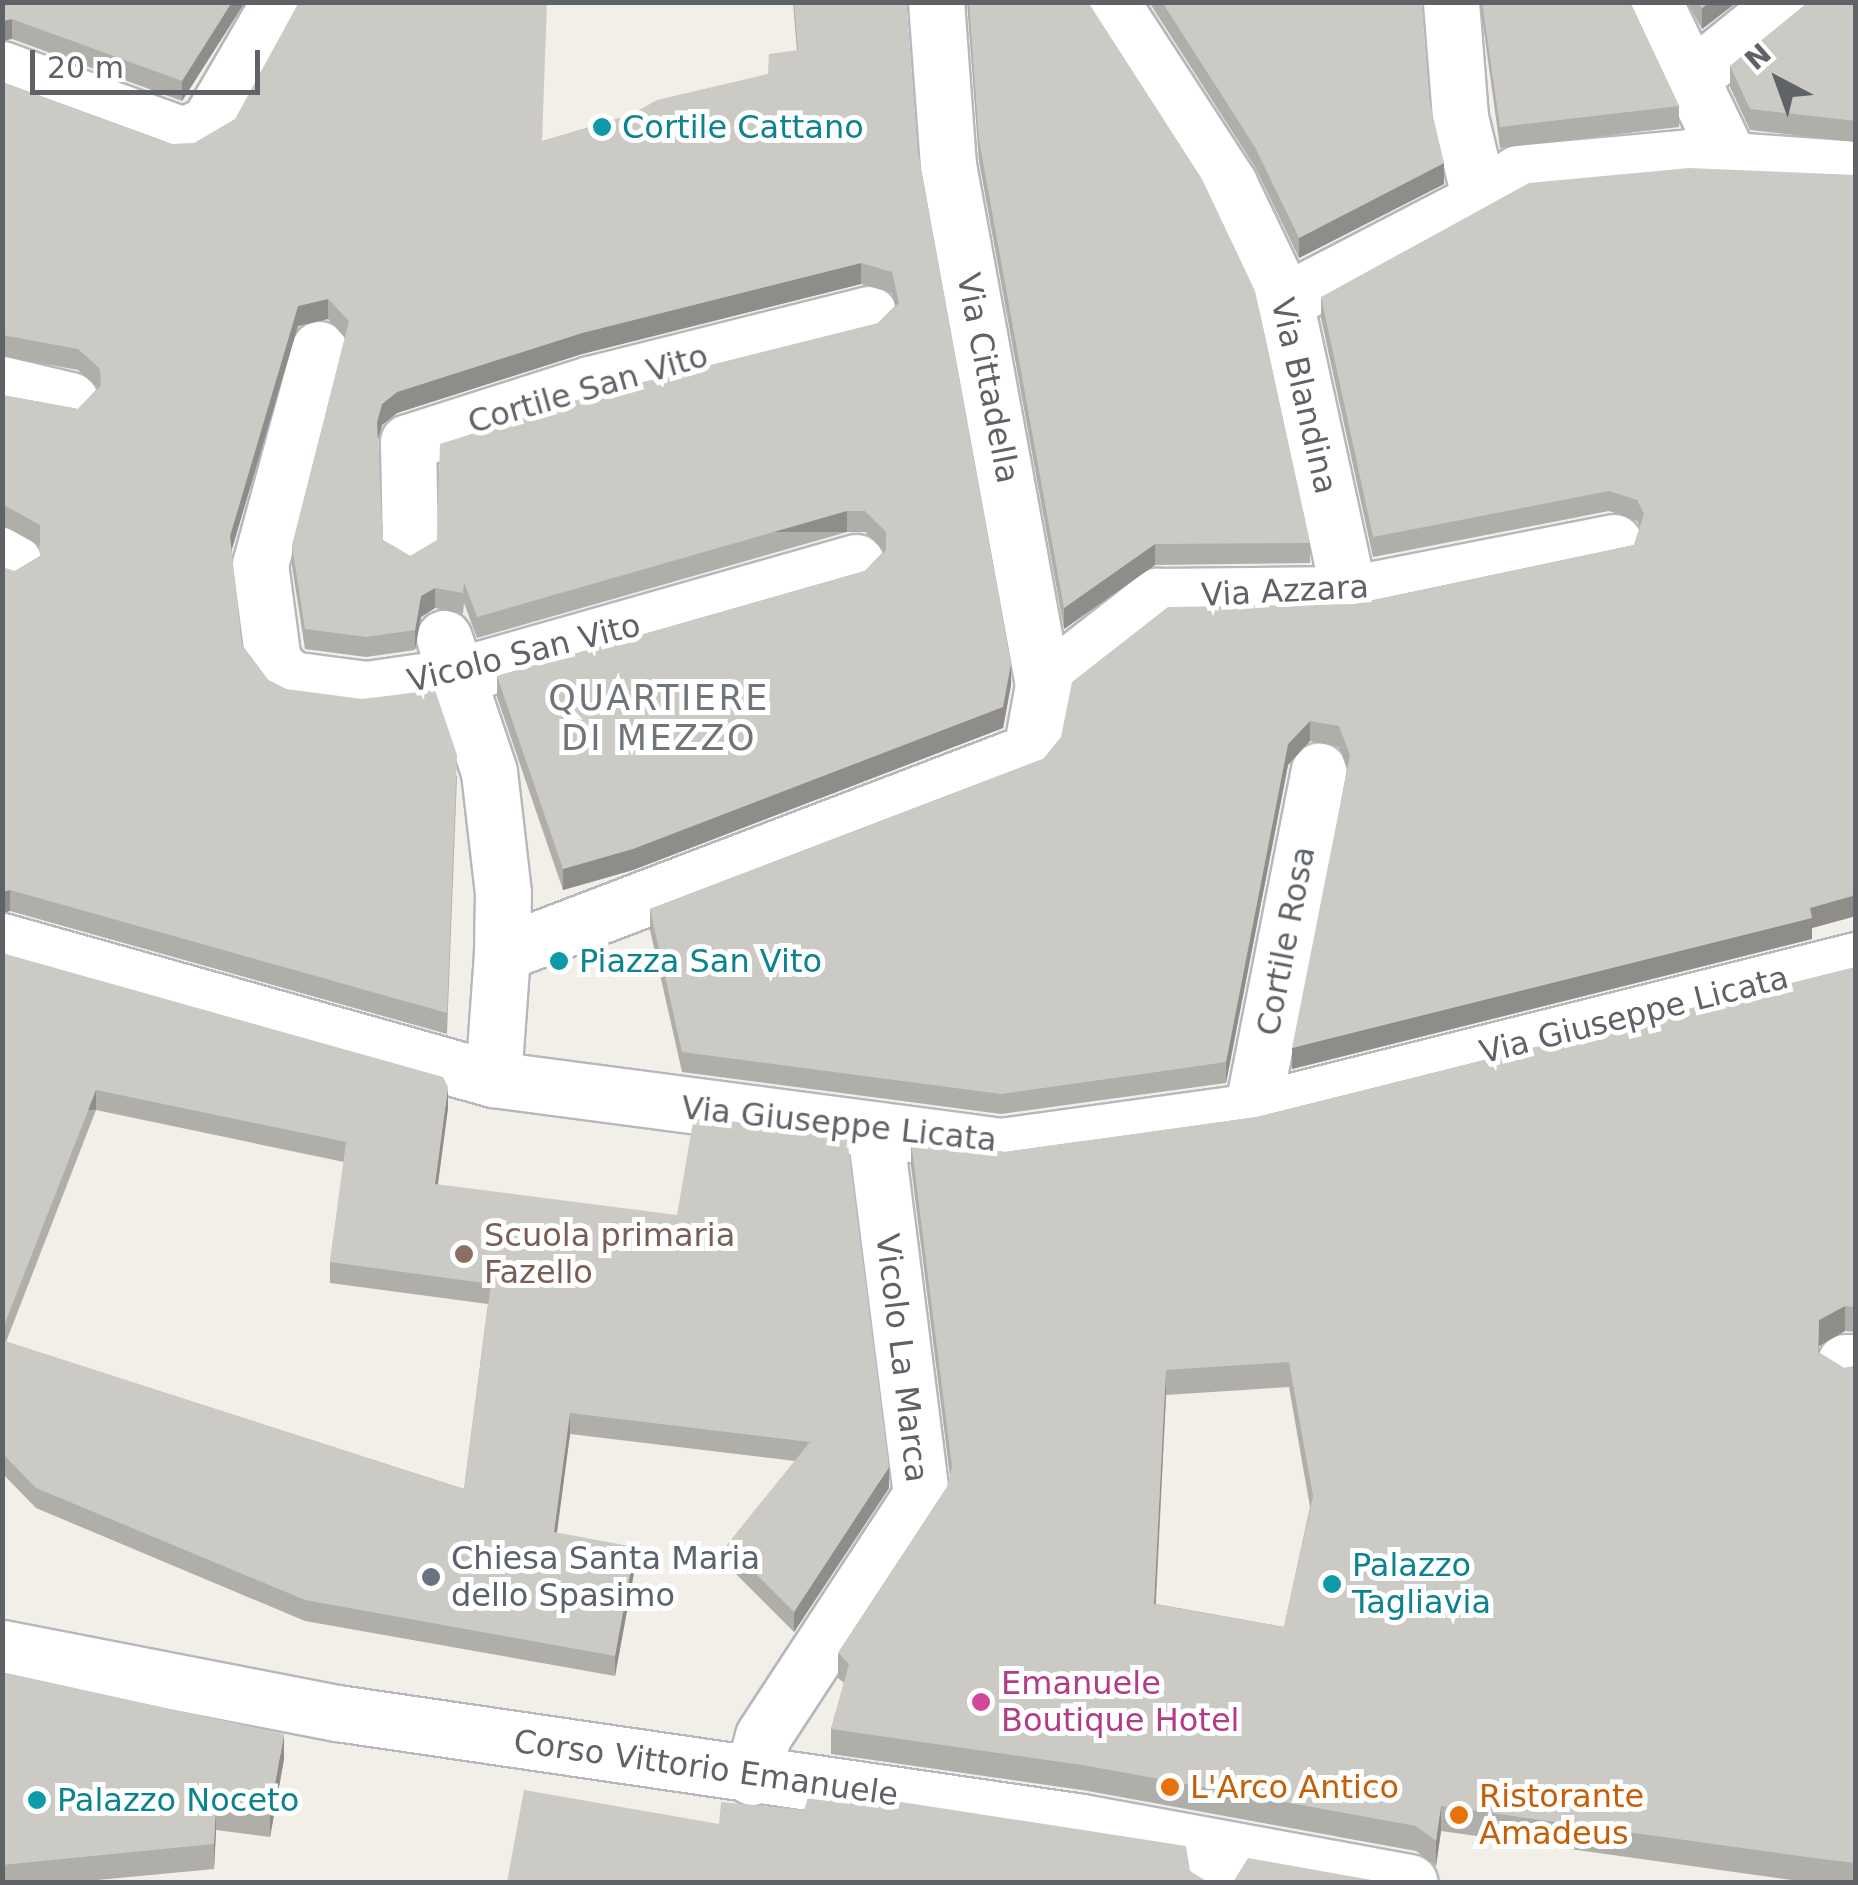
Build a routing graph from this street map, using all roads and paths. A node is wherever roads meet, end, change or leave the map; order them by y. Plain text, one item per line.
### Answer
1 (279, 2) edge
2 (936, 2) edge
3 (1112, 2) edge
4 (1451, 2) edge
5 (1654, 2) edge
6 (1784, 2) edge
7 (2, 69) edge
8 (1691, 78) junction
9 (1732, 164) junction
10 (1856, 169) edge
11 (1480, 200) junction
12 (1285, 301) junction
13 (870, 314) dead end
14 (320, 349) dead end
15 (2, 384) edge
16 (70, 400) dead end
17 (1614, 542) dead end
18 (410, 544) dead end
19 (856, 562) dead end
20 (1349, 594) junction
21 (450, 657) junction
22 (1043, 685) junction
23 (1320, 771) dead end
24 (2, 941) edge
25 (502, 954) junction
26 (1856, 960) edge
27 (493, 1079) junction
28 (1252, 1111) junction
29 (875, 1132) junction
30 (2, 1648) edge
31 (752, 1776) junction
32 (1217, 1867) edge
33 (1410, 1882) edge

1 - 7 street
2 - 22 street, Via Cittadella
3 - 12 street, Via Blandina
4 - 11 street
5 - 8 street
6 - 8 street
8 - 9 street
9 - 10 street
9 - 11 street
11 - 12 street
12 - 20 street, Via Blandina
13 - 18 street, Cortile San Vito
14 - 21 street, Vicolo San Vito
15 - 16 street
17 - 20 street, Via Azzara
19 - 21 street, Vicolo San Vito
20 - 22 street, Via Azzara
21 - 25 street
22 - 25 street, Via Cittadella
23 - 28 street, Cortile Rosa
24 - 27 street, Via Giuseppe Licata
25 - 27 street
26 - 28 street, Via Giuseppe Licata
27 - 29 street, Via Giuseppe Licata
28 - 29 street, Via Giuseppe Licata
29 - 31 street, Vicolo La Marca
30 - 31 street, Corso Vittorio Emanuele
31 - 32 street, Corso Vittorio Emanuele
32 - 33 street, Corso Vittorio Emanuele

